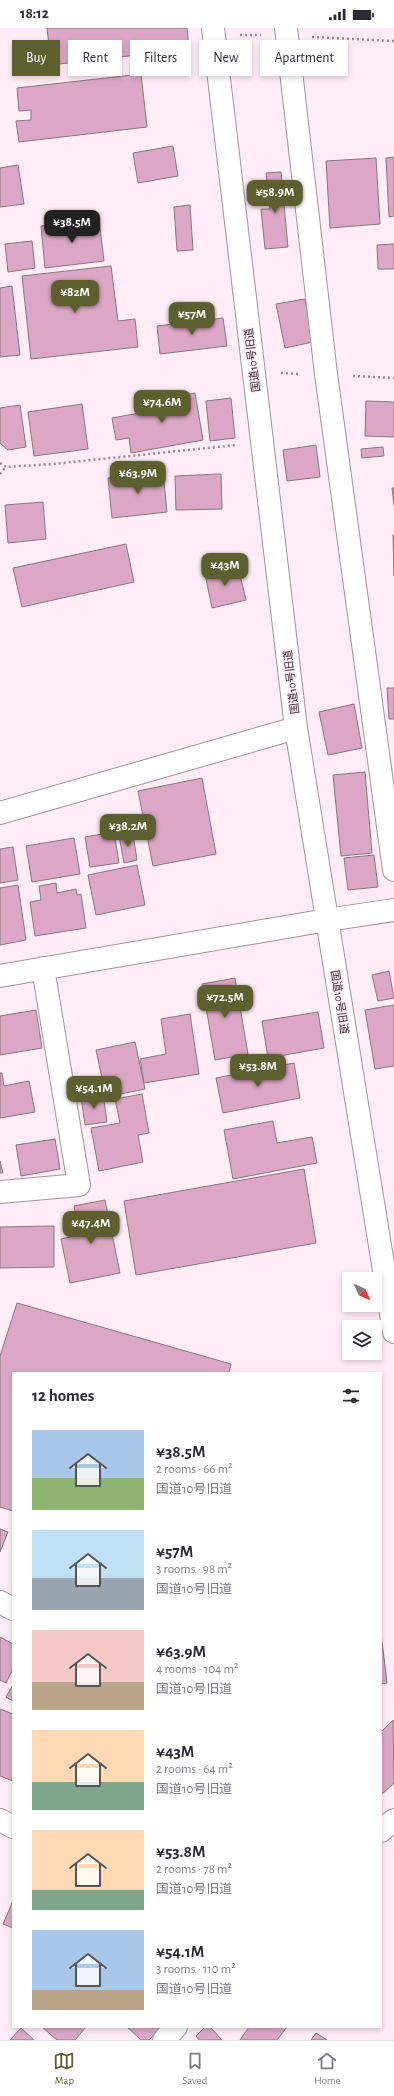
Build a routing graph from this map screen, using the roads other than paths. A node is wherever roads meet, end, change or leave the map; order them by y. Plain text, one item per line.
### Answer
1 (213, 28) edge
2 (286, 28) edge
3 (296, 728) junction
4 (0, 813) edge
5 (394, 870) edge
6 (394, 910) edge
7 (326, 920) junction
8 (43, 968) junction
9 (0, 976) edge
10 (0, 1192) edge
11 (394, 1332) edge
12 (0, 1602) edge
13 (12, 1608) edge
14 (0, 1820) edge
15 (394, 1820) edge
16 (12, 1826) edge
17 (382, 1830) edge
18 (175, 2028) edge
19 (164, 2040) edge

1 - 3 street, 国道10号旧道
2 - 5 street
3 - 4 street
3 - 7 street, 国道10号旧道
6 - 7 street
7 - 8 street
7 - 11 street, 国道10号旧道
8 - 9 street
8 - 10 street
12 - 13 street
14 - 16 street
15 - 17 street
18 - 19 street

